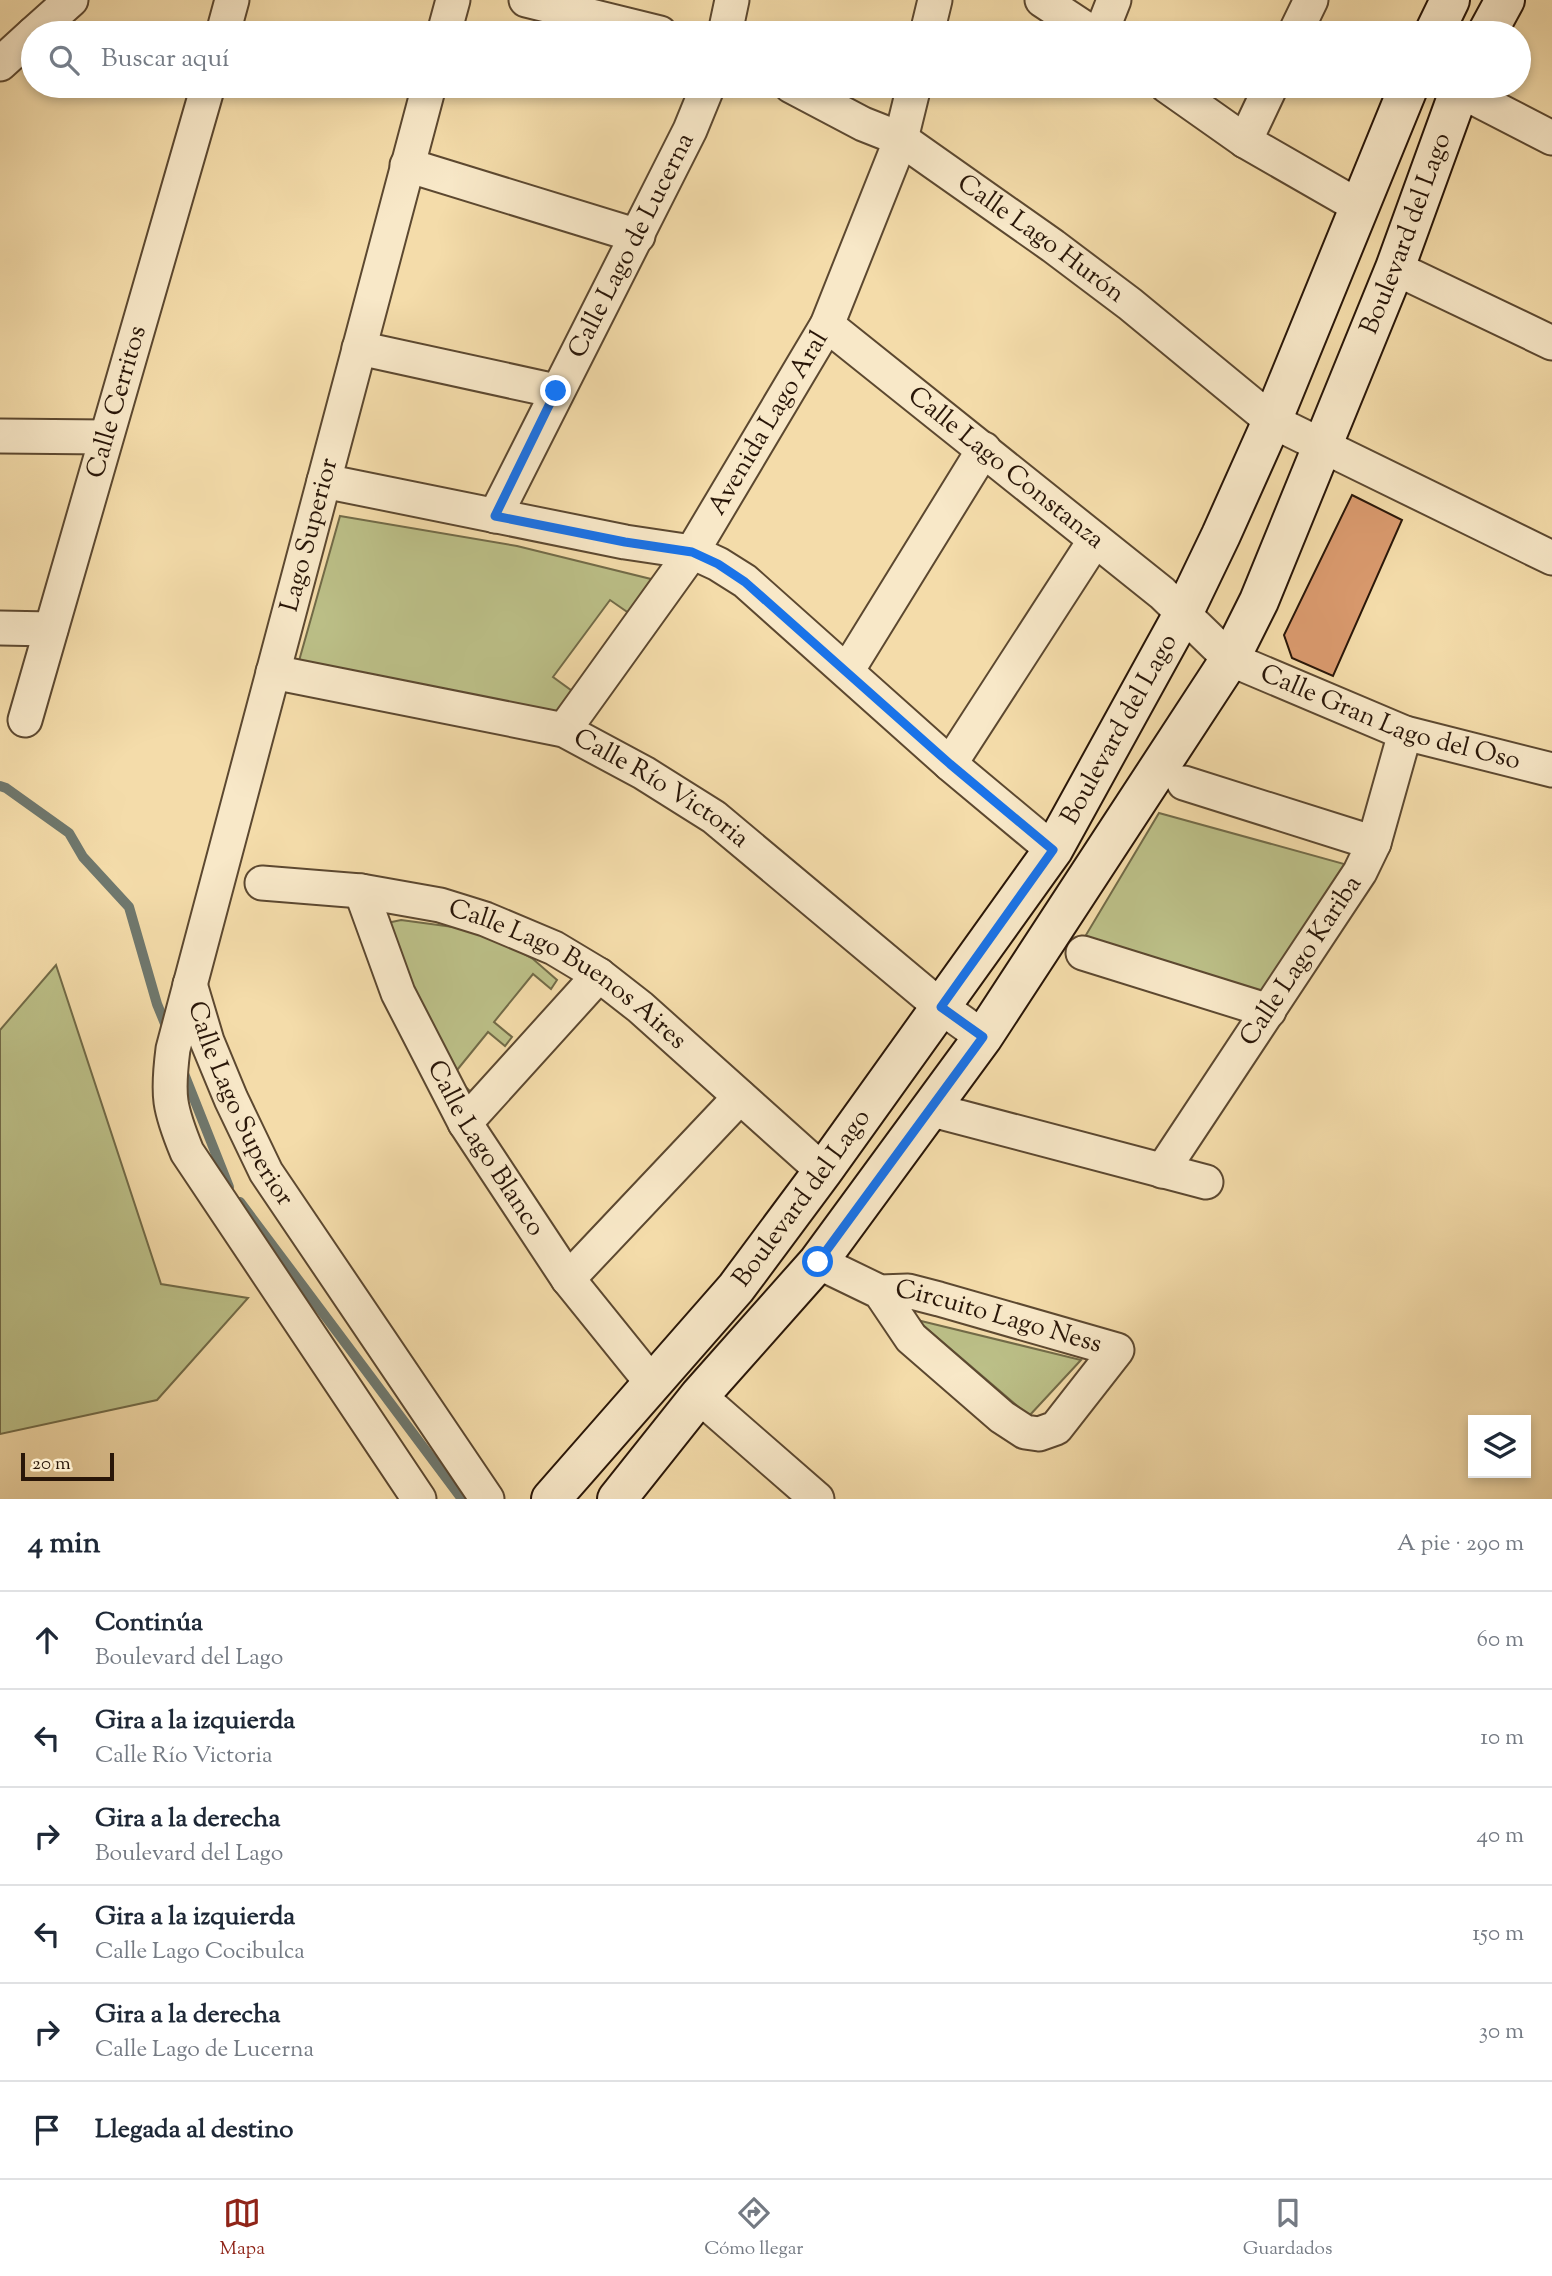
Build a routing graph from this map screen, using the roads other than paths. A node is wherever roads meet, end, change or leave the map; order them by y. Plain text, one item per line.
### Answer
1 (232, 0) edge
2 (453, 0) edge
3 (527, 0) edge
4 (732, 0) edge
5 (935, 0) edge
6 (1042, 0) edge
7 (1114, 0) edge
8 (1311, 0) edge
9 (1450, 0) edge
10 (1505, 0) edge
11 (226, 21) edge
12 (447, 21) edge
13 (612, 21) edge
14 (728, 21) edge
15 (930, 21) edge
16 (1074, 21) edge
17 (1106, 21) edge
18 (1301, 21) edge
19 (1440, 21) edge
20 (1494, 21) edge
21 (21, 42) edge
22 (0, 64) edge
23 (205, 98) edge
24 (426, 98) edge
25 (703, 98) edge
26 (814, 98) edge
27 (911, 98) edge
28 (1184, 98) edge
29 (1265, 98) edge
30 (1404, 98) edge
31 (1453, 98) edge
32 (1477, 98) edge
33 (1552, 138) edge
34 (901, 139) junction
35 (1245, 141) junction
36 (407, 165) junction
37 (1360, 207) junction
38 (638, 236) junction
39 (1395, 268) junction
40 (827, 325) junction
41 (1552, 343) edge
42 (359, 348) junction
43 (556, 391) junction
44 (1272, 421) junction
45 (0, 436) edge
46 (106, 437) junction
47 (1323, 446) junction
48 (984, 449) junction
49 (324, 481) junction
50 (495, 516) junction
51 (1095, 540) junction
52 (692, 552) junction
53 (1552, 558) edge
54 (1183, 614) junction
55 (0, 628) edge
56 (51, 629) junction
57 (1230, 659) junction
58 (847, 671) junction
59 (274, 672) junction
60 (25, 720) dead end
61 (564, 730) junction
62 (1405, 733) junction
63 (950, 764) junction
64 (1552, 769) edge
65 (1184, 783) dead end
66 (1374, 843) junction
67 (1053, 850) junction
68 (262, 883) dead end
69 (361, 891) junction
70 (1083, 953) dead end
71 (599, 975) junction
72 (187, 997) junction
73 (941, 1007) junction
74 (1269, 1011) junction
75 (983, 1037) junction
76 (740, 1097) junction
77 (929, 1109) junction
78 (465, 1123) junction
79 (823, 1171) junction
80 (1162, 1171) junction
81 (1206, 1182) dead end
82 (818, 1262) junction
83 (568, 1279) junction
84 (880, 1292) junction
85 (652, 1383) junction
86 (699, 1396) junction
87 (419, 1499) edge
88 (487, 1499) edge
89 (551, 1499) edge
90 (617, 1499) edge
91 (817, 1499) edge

1 - 11 street
2 - 12 street
3 - 13 street
4 - 14 street
5 - 15 street
6 - 16 street
7 - 17 street
8 - 18 street
9 - 19 street
10 - 20 street
21 - 22 street
23 - 46 street, Calle Cerritos
24 - 36 street, Lago Superior
25 - 38 street, Calle Lago de Lucerna
26 - 34 street, Calle Lago Hurón
27 - 34 street, Avenida Lago Aral
28 - 35 street
29 - 35 street
30 - 37 street, Boulevard del Lago
31 - 39 street, Boulevard del Lago
32 - 33 street
34 - 40 street, Avenida Lago Aral
34 - 44 street, Calle Lago Hurón
35 - 37 street
36 - 38 street
36 - 42 street, Lago Superior
37 - 44 street, Boulevard del Lago
38 - 43 street, Calle Lago de Lucerna
39 - 41 street
39 - 47 street, Boulevard del Lago
40 - 48 street, Calle Lago Constanza
40 - 52 street, Avenida Lago Aral
42 - 43 street
42 - 49 street, Lago Superior
43 - 50 street, Calle Lago de Lucerna
44 - 47 street, Calle Lago Hurón
44 - 54 street, Boulevard del Lago
45 - 46 street
46 - 56 street, Calle Cerritos
47 - 53 street, Calle Lago Hurón
47 - 57 street, Boulevard del Lago
48 - 51 street, Calle Lago Constanza
48 - 58 street
49 - 50 street
49 - 59 street, Lago Superior
50 - 52 street
51 - 54 street, Calle Lago Constanza
51 - 63 street
52 - 58 street
52 - 61 street, Avenida Lago Aral
54 - 57 street, Calle Lago Constanza
54 - 67 street, Boulevard del Lago
55 - 56 street
56 - 60 street, Calle Cerritos
57 - 62 street, Calle Gran Lago del Oso
57 - 75 street, Boulevard del Lago
58 - 63 street
59 - 61 street, Calle Río Victoria
59 - 72 street, Lago Superior
61 - 73 street, Calle Río Victoria
62 - 64 street, Calle Gran Lago del Oso
62 - 66 street, Calle Lago Kariba
63 - 67 street
65 - 66 street
66 - 74 street, Calle Lago Kariba
67 - 73 street, Boulevard del Lago
68 - 69 street, Calle Lago Buenos Aires
69 - 71 street, Calle Lago Buenos Aires
69 - 78 street, Calle Lago Blanco
70 - 74 street
71 - 76 street, Calle Lago Buenos Aires
71 - 78 street
72 - 87 street, Calle Lago Superior
72 - 88 street, Calle Lago Superior
73 - 75 street, Calle Río Victoria
73 - 79 street, Boulevard del Lago
74 - 80 street, Calle Lago Kariba
75 - 77 street, Boulevard del Lago
76 - 79 street, Calle Lago Buenos Aires
76 - 83 street
77 - 80 street
77 - 82 street, Boulevard del Lago
78 - 83 street, Calle Lago Blanco
79 - 85 street, Boulevard del Lago
80 - 81 street
82 - 84 street, Circuito Lago Ness
82 - 86 street, Boulevard del Lago
83 - 85 street, Calle Lago Blanco
84 - 84 street, Circuito Lago Ness
85 - 89 street, Boulevard del Lago
86 - 90 street, Boulevard del Lago
86 - 91 street

